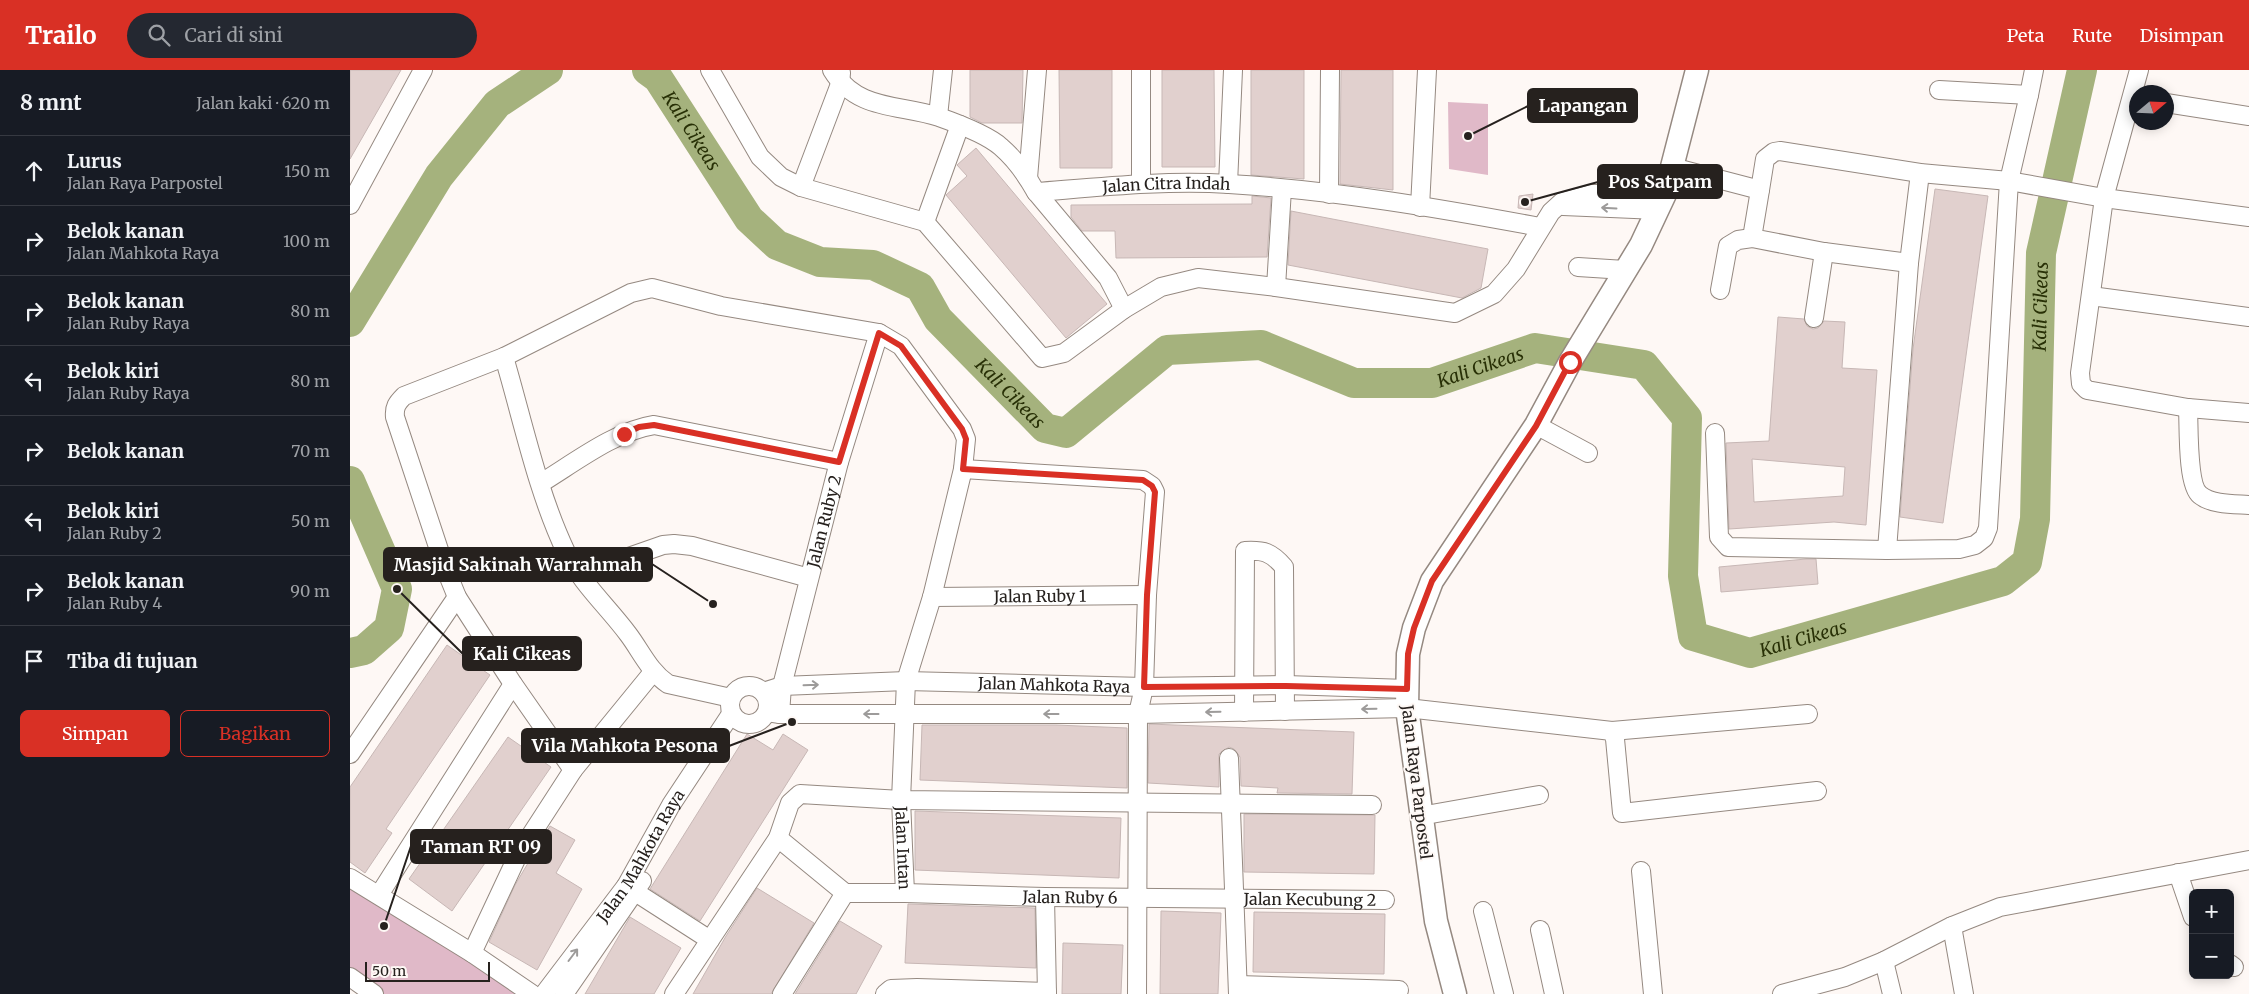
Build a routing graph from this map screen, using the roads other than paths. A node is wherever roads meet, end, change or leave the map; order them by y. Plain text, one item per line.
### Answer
1 (423, 70) edge
2 (710, 70) edge
3 (943, 70) edge
4 (1037, 70) edge
5 (1141, 70) edge
6 (1233, 70) edge
7 (1330, 70) edge
8 (1427, 70) edge
9 (1697, 70) edge
10 (2034, 70) edge
11 (2140, 70) edge
12 (838, 75) edge
13 (2137, 85) edge
14 (1939, 90) dead end
15 (2029, 95) junction
16 (2174, 104) edge
17 (938, 116) junction
18 (2249, 116) edge
19 (2129, 117) edge
20 (960, 125) junction
21 (1672, 167) junction
22 (1920, 173) junction
23 (2009, 181) junction
24 (1140, 183) junction
25 (1228, 184) junction
26 (1032, 185) junction
27 (801, 187) junction
28 (1282, 189) junction
29 (1760, 190) junction
30 (1329, 194) junction
31 (2104, 198) junction
32 (1661, 202) junction
33 (350, 205) edge
34 (1420, 206) junction
35 (2249, 217) edge
36 (925, 222) junction
37 (1540, 227) junction
38 (1752, 238) junction
39 (1824, 252) junction
40 (1909, 264) junction
41 (1578, 267) dead end
42 (1625, 270) junction
43 (1276, 287) junction
44 (1720, 290) dead end
45 (2091, 296) junction
46 (1124, 309) junction
47 (2249, 316) edge
48 (1814, 318) dead end
49 (879, 333) junction
50 (504, 357) junction
51 (2188, 408) junction
52 (2249, 413) edge
53 (1536, 426) junction
54 (1715, 433) dead end
55 (1588, 453) dead end
56 (839, 462) junction
57 (963, 469) junction
58 (540, 483) junction
59 (2249, 505) edge
60 (1887, 550) junction
61 (580, 574) junction
62 (809, 578) junction
63 (1147, 595) junction
64 (458, 597) junction
65 (932, 597) junction
66 (653, 672) junction
67 (906, 681) junction
68 (513, 684) junction
69 (1245, 685) junction
70 (782, 686) junction
71 (1286, 686) junction
72 (1144, 687) junction
73 (763, 692) junction
74 (1407, 698) junction
75 (733, 711) junction
76 (1285, 711) junction
77 (1244, 712) junction
78 (774, 713) junction
79 (905, 714) junction
80 (1138, 714) junction
81 (1808, 714) dead end
82 (1612, 732) junction
83 (350, 754) edge
84 (1230, 758) dead end
85 (573, 770) junction
86 (1817, 791) dead end
87 (1539, 796) dead end
88 (901, 800) junction
89 (1136, 801) junction
90 (1232, 802) junction
91 (1372, 805) dead end
92 (1420, 816) junction
93 (778, 838) junction
94 (2249, 860) edge
95 (1641, 871) dead end
96 (2178, 873) junction
97 (350, 878) edge
98 (631, 889) junction
99 (845, 893) junction
100 (905, 893) junction
101 (378, 895) junction
102 (1045, 897) junction
103 (1136, 897) junction
104 (1235, 897) junction
105 (1386, 900) dead end
106 (2189, 905) edge
107 (1483, 911) dead end
108 (1952, 926) junction
109 (1540, 930) dead end
110 (710, 940) junction
111 (472, 953) junction
112 (1884, 961) junction
113 (350, 977) edge
114 (1238, 989) edge
115 (1399, 990) dead end
116 (1047, 993) edge
117 (1789, 993) edge
118 (374, 994) edge
119 (532, 994) edge
120 (544, 994) edge
121 (564, 994) edge
122 (674, 994) edge
123 (782, 994) edge
124 (885, 994) edge
125 (1137, 994) edge
126 (1454, 994) edge
127 (1504, 994) edge
128 (1554, 994) edge
129 (1653, 994) edge
130 (1892, 994) edge
131 (1964, 994) edge

1 - 33 street
2 - 27 street
3 - 17 street
4 - 26 street
5 - 24 street
6 - 25 street
7 - 30 street
8 - 34 street
9 - 21 main road, Jalan Raya Parpostel
10 - 15 street
11 - 13 street
12 - 17 street
12 - 27 street
14 - 15 street
15 - 23 street
16 - 18 street
17 - 20 street
19 - 31 street
20 - 26 street
20 - 36 street
21 - 29 street
21 - 32 main road, Jalan Raya Parpostel
22 - 23 street
22 - 29 street
22 - 40 street
23 - 31 street
23 - 60 street
24 - 25 street, Jalan Citra Indah
24 - 26 street, Jalan Citra Indah
25 - 28 street, Jalan Citra Indah
26 - 46 street
27 - 36 street
28 - 30 street, Jalan Citra Indah
28 - 43 street
29 - 38 street
30 - 34 street, Jalan Citra Indah
31 - 35 street
31 - 45 street
32 - 37 street
32 - 42 main road, Jalan Raya Parpostel
34 - 37 street, Jalan Citra Indah
36 - 46 street
37 - 43 street
38 - 39 street
38 - 44 street
39 - 40 street
39 - 48 street
40 - 60 street
41 - 42 street
42 - 53 main road, Jalan Raya Parpostel
43 - 46 street
45 - 47 street
45 - 51 street
49 - 50 street
49 - 56 street, Jalan Ruby 2
49 - 57 street, Jalan Intan
50 - 58 street
50 - 64 street
51 - 52 street
51 - 59 street
53 - 55 street
53 - 74 main road, Jalan Raya Parpostel
54 - 60 street
56 - 58 street
56 - 62 street, Jalan Ruby 2
57 - 63 street
57 - 65 street, Jalan Intan
58 - 61 street
61 - 62 street
61 - 66 street
62 - 70 street, Jalan Ruby 2
63 - 65 street, Jalan Ruby 1
63 - 72 street
64 - 68 street
64 - 83 street
65 - 67 street, Jalan Intan
66 - 75 street
66 - 85 street
70 -> 67 street, Jalan Mahkota Raya
67 - 72 street, Jalan Mahkota Raya
67 - 79 street, Jalan Intan
68 - 85 street
68 - 101 street
69 - 71 street, Jalan Mahkota Raya
69 - 71 street
69 - 72 street, Jalan Mahkota Raya
69 - 77 street
70 - 73 street, Jalan Mahkota Raya
70 - 78 street, Jalan Ruby 2
71 - 74 street, Jalan Mahkota Raya
71 - 76 street
72 - 80 street
73 - 75 street
73 - 78 street
74 -> 76 street, Jalan Mahkota Raya
74 - 82 street
74 - 92 main road, Jalan Raya Parpostel
75 - 78 street
75 - 98 street, Jalan Mahkota Raya
76 - 77 street, Jalan Mahkota Raya
77 -> 80 street, Jalan Mahkota Raya
79 -> 78 street, Jalan Mahkota Raya
80 -> 79 street, Jalan Mahkota Raya
79 - 88 street, Jalan Intan
80 - 89 street
81 - 82 street
82 - 86 street
84 - 90 street
85 - 111 street
87 - 92 street
88 - 89 street
88 - 93 street
88 - 100 street, Jalan Intan
89 - 90 street
89 - 103 street
90 - 91 street
90 - 104 street
92 - 126 main road, Jalan Raya Parpostel
93 - 99 street
93 - 110 street
94 - 96 street
95 - 129 street
96 - 106 street
96 - 108 street
97 - 101 street
98 - 110 street
120 -> 98 street, Jalan Mahkota Raya
98 - 121 street, Jalan Mahkota Raya
99 - 100 street, Jalan Intan
99 - 123 street
100 - 102 street, Jalan Ruby 6
101 - 111 street
102 - 103 street, Jalan Ruby 6
102 - 116 street
103 - 104 street, Jalan Ruby 6
103 - 125 street
104 - 105 street, Jalan Kecubung 2
104 - 114 street
107 - 127 street
108 - 112 street
108 - 131 street
109 - 128 street
110 - 122 street
111 - 119 street
112 - 117 street
112 - 130 street
113 - 118 street
114 - 115 street
116 - 124 street

